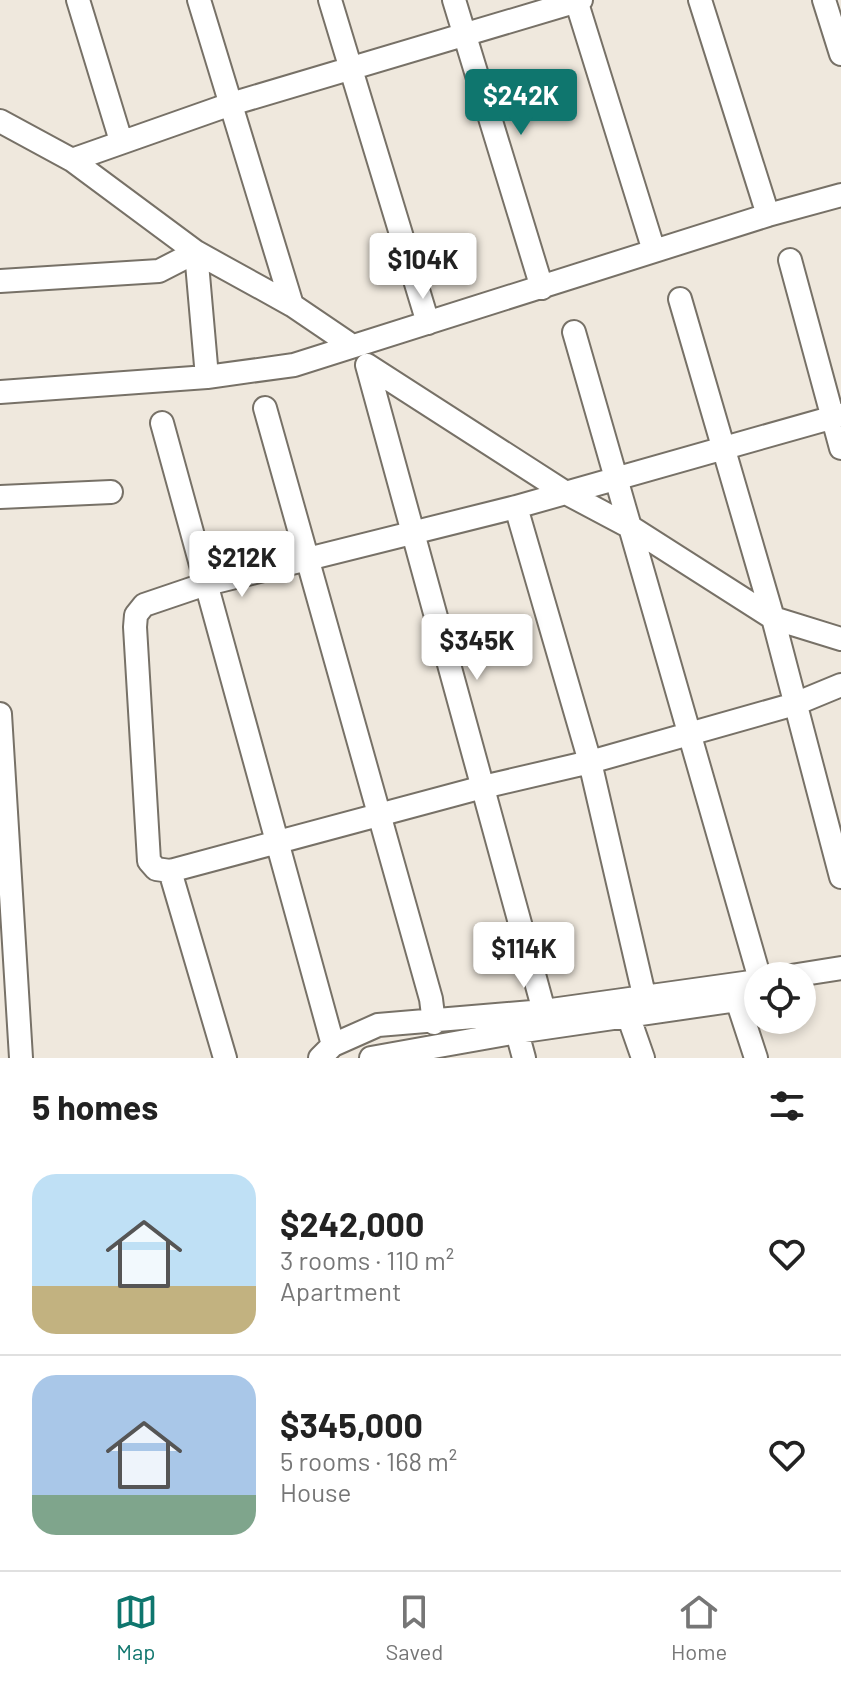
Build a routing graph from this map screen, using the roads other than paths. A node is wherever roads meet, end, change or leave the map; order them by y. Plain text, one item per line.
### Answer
1 (78, 0) edge
2 (199, 0) edge
3 (330, 0) edge
4 (454, 0) edge
5 (700, 0) edge
6 (824, 0) edge
7 (578, 1) edge
8 (465, 34) junction
9 (841, 54) edge
10 (351, 68) junction
11 (231, 104) junction
12 (0, 121) edge
13 (121, 141) junction
14 (72, 160) junction
15 (841, 195) edge
16 (768, 215) junction
17 (654, 251) junction
18 (196, 252) junction
19 (790, 260) dead end
20 (0, 281) edge
21 (542, 288) junction
22 (680, 299) dead end
23 (292, 305) junction
24 (428, 323) junction
25 (574, 332) dead end
26 (351, 345) junction
27 (207, 377) junction
28 (0, 392) edge
29 (265, 408) dead end
30 (836, 416) edge
31 (162, 423) dead end
32 (724, 448) junction
33 (841, 448) edge
34 (615, 479) junction
35 (111, 492) dead end
36 (566, 493) junction
37 (0, 497) edge
38 (516, 507) junction
39 (632, 528) junction
40 (412, 534) junction
41 (309, 560) junction
42 (203, 585) junction
43 (773, 618) junction
44 (841, 639) edge
45 (841, 685) edge
46 (795, 704) junction
47 (0, 714) edge
48 (691, 733) junction
49 (590, 762) junction
50 (483, 787) junction
51 (378, 816) junction
52 (275, 843) junction
53 (170, 871) junction
54 (841, 877) edge
55 (754, 962) edge
56 (841, 968) edge
57 (816, 972) edge
58 (744, 982) edge
59 (841, 983) edge
60 (816, 987) edge
61 (645, 999) junction
62 (744, 1000) edge
63 (544, 1011) junction
64 (629, 1018) junction
65 (434, 1023) junction
66 (517, 1032) junction
67 (753, 1034) edge
68 (326, 1052) edge
69 (419, 1053) edge
70 (21, 1058) edge
71 (225, 1058) edge
72 (371, 1058) edge
73 (524, 1058) edge
74 (643, 1058) edge
75 (756, 1058) edge

1 - 13 street
2 - 11 street
3 - 10 street
4 - 8 street
5 - 16 street
6 - 9 street
7 - 8 street
7 - 17 street
8 - 10 street
8 - 21 street
10 - 11 street
10 - 24 street
11 - 13 street
11 - 23 street
12 - 14 street
13 - 14 street
14 - 18 street
15 - 16 street
16 - 17 street
17 - 21 street
18 - 20 street
18 - 23 street
18 - 27 street
19 - 30 street
21 - 24 street
22 - 32 street
23 - 26 street
24 - 26 street
25 - 34 street
26 - 27 street
27 - 28 street
29 - 41 street
30 - 32 street
30 - 33 street
31 - 42 street
32 - 34 street
32 - 43 street
34 - 36 street
34 - 39 street
35 - 37 street
36 - 38 street
36 - 39 street
36 - 40 street
38 - 40 street
38 - 49 street
39 - 43 street
39 - 48 street
40 - 41 street
40 - 50 street
41 - 42 street
41 - 51 street
42 - 52 street
42 - 53 street
43 - 44 street
43 - 46 street
45 - 46 street
46 - 48 street
46 - 54 street
47 - 70 street
48 - 49 street
48 - 55 street
49 - 50 street
49 - 61 street
50 - 51 street
50 - 63 street
51 - 52 street
51 - 65 street
52 - 53 street
52 - 68 street
53 - 71 street
56 - 57 street
58 - 61 street
59 - 60 street
61 - 63 street
62 - 64 street
63 - 65 street
64 - 66 street
64 - 74 street
65 - 68 street
66 - 69 street
66 - 73 street
67 - 75 street
69 - 72 street

